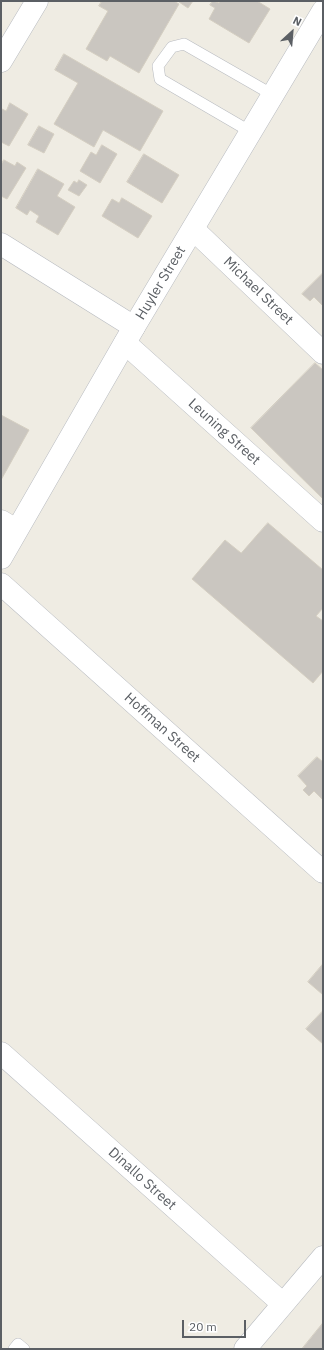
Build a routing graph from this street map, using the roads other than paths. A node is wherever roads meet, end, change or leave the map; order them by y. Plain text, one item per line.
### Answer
1 (37, 1) edge
2 (323, 11) edge
3 (1, 61) edge
4 (273, 95) junction
5 (251, 132) junction
6 (193, 229) junction
7 (1, 244) edge
8 (130, 335) junction
9 (323, 353) edge
10 (323, 521) edge
11 (9, 526) edge
12 (1, 558) edge
13 (1, 584) edge
14 (323, 872) edge
15 (1, 1054) edge
16 (323, 1257) edge
17 (283, 1304) junction
18 (14, 1349) edge
19 (24, 1349) edge
20 (246, 1349) edge

1 - 3 street
2 - 4 street, Huyler Street
4 - 5 street, Huyler Street
4 - 5 lane
5 - 6 street, Huyler Street
6 - 8 street, Huyler Street
6 - 9 street, Michael Street
7 - 8 street, Leuning Street
8 - 10 street, Leuning Street
8 - 11 street, Huyler Street
11 - 12 street, Huyler Street
13 - 14 street, Hoffman Street
15 - 17 street, Dinallo Street
16 - 17 street
17 - 20 street
18 - 19 lane

